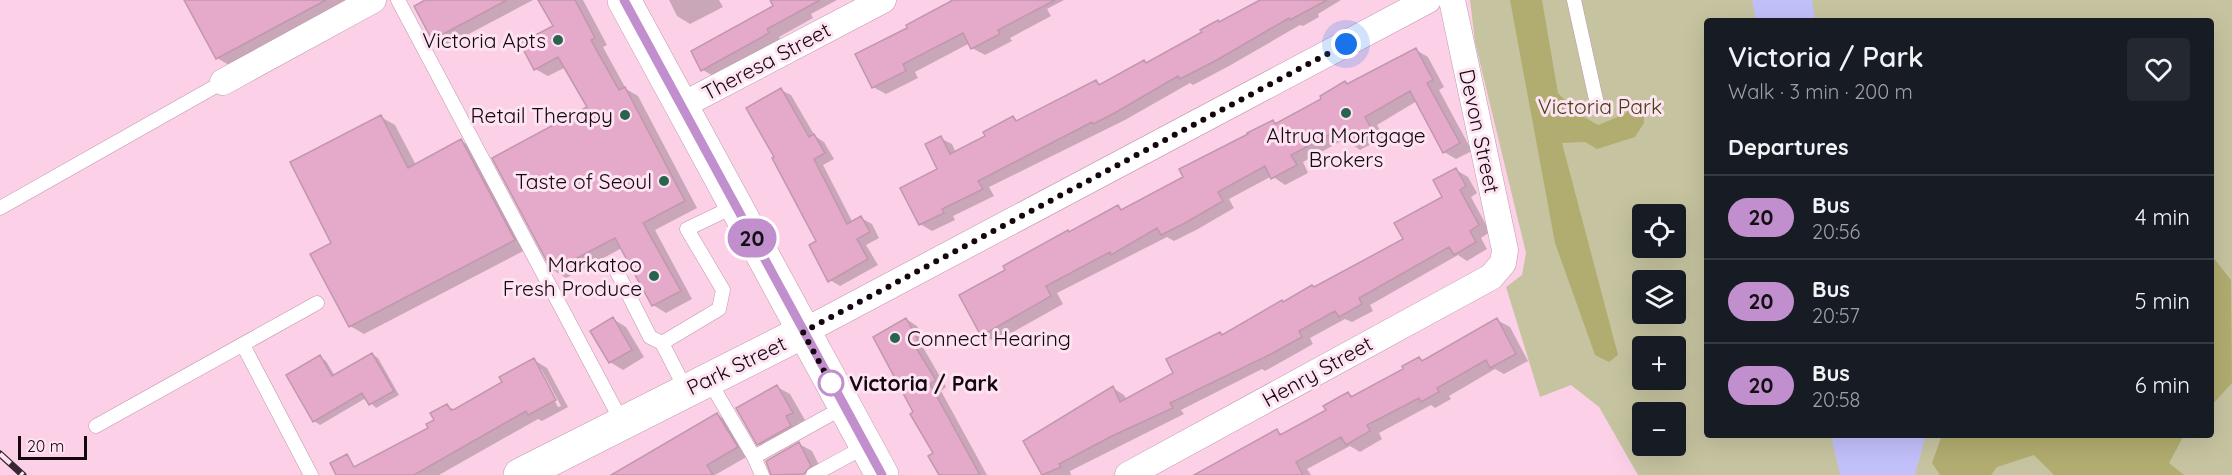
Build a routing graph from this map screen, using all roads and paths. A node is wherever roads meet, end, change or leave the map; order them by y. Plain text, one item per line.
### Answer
1 (373, 0) edge
2 (398, 0) edge
3 (624, 0) edge
4 (883, 0) edge
5 (1428, 0) edge
6 (1452, 0) edge
7 (1574, 0) edge
8 (223, 81) joint
9 (1598, 104) dead end
10 (681, 106) junction
11 (735, 206) junction
12 (0, 208) edge
13 (1503, 263) joint
14 (614, 266) dead end
15 (317, 303) dead end
16 (803, 332) junction
17 (663, 343) junction
18 (243, 345) junction
19 (697, 384) junction
20 (844, 407) junction
21 (622, 422) junction
22 (96, 426) dead end
23 (866, 446) junction
24 (754, 457) junction
25 (311, 475) edge
26 (520, 475) edge
27 (762, 475) edge
28 (813, 475) edge
29 (882, 475) edge
30 (1128, 475) edge

1 - 8 street
2 - 21 lane
3 - 10 main road
4 - 10 street, Theresa Street
5 - 16 street, Park Street
6 - 13 street, Devon Street
7 - 9 lane
8 - 12 lane
10 - 11 main road
11 - 16 main road
11 - 17 lane
13 - 30 street, Henry Street
14 - 17 lane
15 - 18 lane
16 - 19 main road, Park Street
16 - 20 main road
17 - 19 lane
18 - 22 lane
18 - 25 lane
19 - 21 main road, Park Street
19 - 24 lane
20 - 23 main road
20 - 24 lane
21 - 26 main road, Park Street
23 - 28 lane
23 - 29 main road
24 - 27 lane

